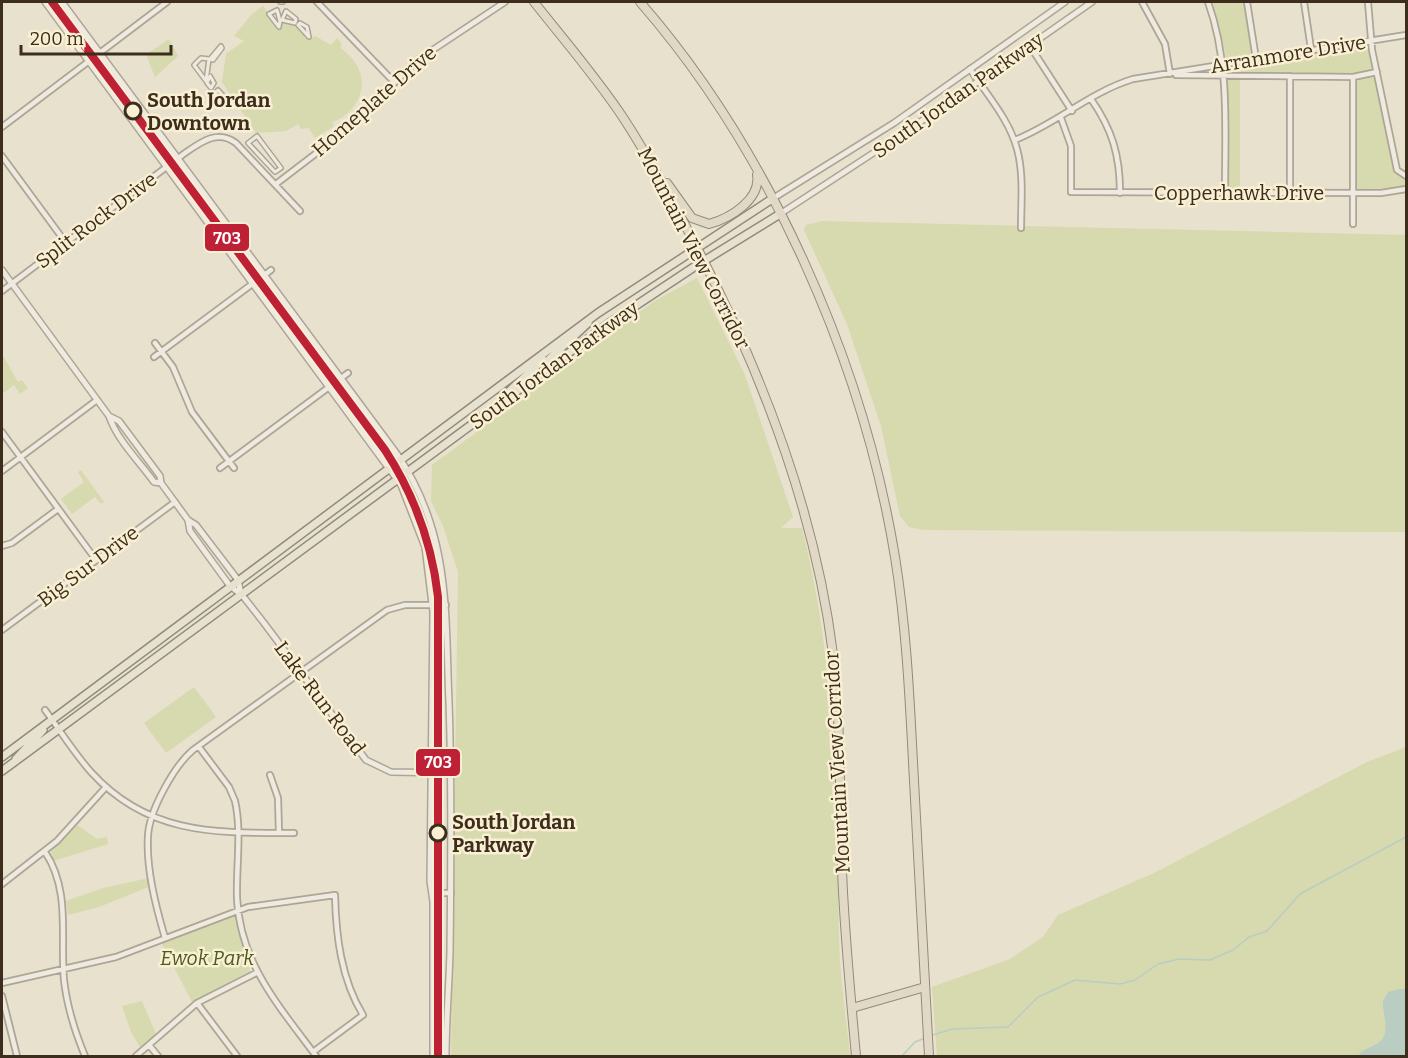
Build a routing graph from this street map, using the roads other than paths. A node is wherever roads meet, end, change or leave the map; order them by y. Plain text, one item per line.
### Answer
1 (45, 2) edge
2 (62, 2) edge
3 (166, 2) edge
4 (317, 2) edge
5 (505, 2) edge
6 (534, 2) edge
7 (640, 2) edge
8 (1065, 2) edge
9 (1092, 2) edge
10 (1142, 2) edge
11 (1208, 2) edge
12 (1247, 2) edge
13 (1304, 2) edge
14 (1368, 2) edge
15 (296, 20) joint
16 (280, 21) joint
17 (1407, 35) edge
18 (308, 36) joint
19 (1371, 41) junction
20 (1030, 46) junction
21 (222, 48) joint
22 (1311, 50) junction
23 (100, 53) junction
24 (209, 59) joint
25 (1256, 59) junction
26 (90, 62) junction
27 (1223, 64) junction
28 (970, 69) junction
29 (1377, 72) junction
30 (1170, 74) junction
31 (1224, 76) junction
32 (1290, 76) junction
33 (1353, 77) junction
34 (394, 82) junction
35 (979, 82) junction
36 (1091, 99) junction
37 (220, 100) joint
38 (1072, 111) junction
39 (1061, 118) junction
40 (2, 127) edge
41 (1014, 140) junction
42 (2, 156) edge
43 (178, 159) junction
44 (752, 162) junction
45 (167, 167) junction
46 (281, 168) joint
47 (660, 175) junction
48 (1404, 175) edge
49 (276, 184) junction
50 (1407, 189) edge
51 (1120, 193) junction
52 (1225, 193) junction
53 (1290, 193) junction
54 (1353, 193) junction
55 (772, 199) junction
56 (300, 212) dead end
57 (780, 214) junction
58 (1353, 224) dead end
59 (1021, 228) dead end
60 (66, 243) junction
61 (697, 247) junction
62 (705, 261) junction
63 (2, 270) edge
64 (271, 270) dead end
65 (265, 275) junction
66 (254, 283) junction
67 (12, 284) junction
68 (2, 291) edge
69 (155, 343) dead end
70 (162, 351) junction
71 (154, 357) dead end
72 (544, 361) junction
73 (348, 373) dead end
74 (341, 378) junction
75 (330, 386) junction
76 (97, 400) junction
77 (280, 423) junction
78 (285, 429) dead end
79 (2, 432) edge
80 (20, 457) junction
81 (400, 459) junction
82 (229, 461) junction
83 (388, 467) junction
84 (220, 468) dead end
85 (234, 468) dead end
86 (2, 471) edge
87 (409, 471) junction
88 (397, 480) junction
89 (175, 501) junction
90 (58, 509) junction
91 (189, 520) junction
92 (2, 546) edge
93 (96, 560) junction
94 (238, 580) junction
95 (230, 586) junction
96 (242, 595) junction
97 (433, 605) junction
98 (446, 605) junction
99 (2, 630) edge
100 (300, 672) junction
101 (45, 710) dead end
102 (51, 718) junction
103 (59, 730) junction
104 (199, 747) junction
105 (2, 757) edge
106 (14, 762) junction
107 (2, 771) edge
108 (432, 772) junction
109 (451, 773) junction
110 (270, 775) dead end
111 (106, 787) junction
112 (153, 817) junction
113 (237, 833) junction
114 (279, 833) junction
115 (294, 833) dead end
116 (45, 852) junction
117 (2, 884) edge
118 (432, 893) junction
119 (451, 893) junction
120 (238, 910) junction
121 (165, 938) junction
122 (63, 970) junction
123 (256, 973) junction
124 (2, 983) edge
125 (925, 987) junction
126 (2, 996) edge
127 (197, 1003) junction
128 (852, 1008) junction
129 (150, 1044) junction
130 (314, 1054) edge
131 (17, 1056) edge
132 (85, 1056) edge
133 (136, 1056) edge
134 (158, 1056) edge
135 (237, 1056) edge
136 (433, 1056) edge
137 (446, 1056) edge
138 (856, 1056) edge
139 (929, 1056) edge

1 - 26 street
2 - 23 street
3 - 23 street
4 - 34 street
5 - 34 street, Homeplate Drive
6 - 47 highway, Mountain View Corridor
7 - 44 highway
8 - 28 street, South Jordan Parkway
9 - 20 street, South Jordan Parkway
10 - 30 street
11 - 27 street
12 - 25 street
13 - 22 street
14 - 19 street
15 - 15 street
16 - 16 street
17 - 19 street, Arranmore Drive
18 - 18 street
19 - 22 street, Arranmore Drive
19 - 29 street
20 - 35 street, South Jordan Parkway
20 - 38 street
21 - 21 street
22 - 25 street, Arranmore Drive
23 - 26 street
23 - 43 street
24 - 24 street
25 - 27 street, Arranmore Drive
26 - 40 street
26 - 45 street
27 - 30 street, Arranmore Drive
27 - 31 street
28 - 35 street
28 - 55 street, South Jordan Parkway
29 - 33 street, Arranmore Drive
29 - 48 street
30 - 31 street, Arranmore Drive
30 - 36 street, Arranmore Drive
31 - 32 street, Arranmore Drive
31 - 52 street
32 - 33 street, Arranmore Drive
32 - 53 street
33 - 54 street
34 - 49 street, Homeplate Drive
35 - 41 street
35 - 57 street, South Jordan Parkway
36 - 38 street, Arranmore Drive
36 - 51 street
37 - 37 street
38 - 39 street, Arranmore Drive
39 - 41 street, Arranmore Drive
39 - 51 street, Copperhawk Drive
41 - 59 street
42 - 60 street
43 - 45 street, Split Rock Drive
43 - 49 street, Split Rock Drive
43 - 65 street
44 - 47 highway
44 - 55 highway
45 - 60 street, Split Rock Drive
45 - 66 street
46 - 46 street
47 - 61 highway, Mountain View Corridor
49 - 56 street, Split Rock Drive
50 - 54 street, Copperhawk Drive
51 - 52 street, Copperhawk Drive
52 - 53 street, Copperhawk Drive
53 - 54 street, Copperhawk Drive
54 - 58 street
55 - 57 highway
55 - 61 main road, South Jordan Parkway
57 - 62 main road, South Jordan Parkway
57 - 125 highway
60 - 67 street, Split Rock Drive
61 - 62 highway, Mountain View Corridor
61 - 72 main road, South Jordan Parkway
62 - 72 main road, South Jordan Parkway
62 - 128 highway, Mountain View Corridor
63 - 67 street, Lake Run Road
64 - 65 street
65 - 66 street
65 - 74 street
66 - 70 street
66 - 75 street
67 - 68 street, Split Rock Drive
67 - 76 street, Lake Run Road
69 - 70 street
70 - 71 street
70 - 82 street
72 - 81 main road, South Jordan Parkway
72 - 87 main road, South Jordan Parkway
73 - 74 street
74 - 75 street
74 - 81 street
75 - 77 street
75 - 83 street
76 - 80 street
76 - 89 street, Lake Run Road
77 - 78 street
77 - 82 street
79 - 80 street
80 - 86 street
80 - 90 street
81 - 83 main road, South Jordan Parkway
81 - 87 street
82 - 84 street
82 - 85 street
83 - 88 street
83 - 94 main road, South Jordan Parkway
87 - 88 main road, South Jordan Parkway
87 - 98 street
88 - 96 main road, South Jordan Parkway
88 - 97 street
89 - 91 street, Lake Run Road
89 - 93 street, Big Sur Drive
90 - 92 street
90 - 93 street
91 - 94 street, Lake Run Road
91 - 95 street, Lake Run Road
93 - 99 street, Big Sur Drive
94 - 95 main road, South Jordan Parkway
94 - 96 street, Lake Run Road
95 - 96 street, Lake Run Road
95 - 102 main road, South Jordan Parkway
96 - 100 street, Lake Run Road
96 - 103 main road, South Jordan Parkway
97 - 98 street
97 - 100 street
97 - 108 street
98 - 109 street
100 - 104 street
100 - 108 street, Lake Run Road
101 - 102 street
102 - 103 street
102 - 105 main road, South Jordan Parkway
102 - 106 main road
103 - 106 main road, South Jordan Parkway
103 - 111 street
104 - 112 street
104 - 113 street
106 - 107 main road, South Jordan Parkway
108 - 109 street, Lake Run Road
108 - 118 street
109 - 119 street
110 - 114 street
111 - 112 street
111 - 116 street
112 - 113 street
112 - 121 street
113 - 114 street
113 - 120 street
114 - 115 street
116 - 117 street
116 - 122 street
118 - 119 street
118 - 136 street
119 - 137 street
120 - 121 street
120 - 123 street
120 - 130 street
121 - 122 street
122 - 124 street
122 - 132 street
123 - 127 street
123 - 130 street
125 - 128 highway
125 - 139 highway
126 - 131 street
127 - 129 street
127 - 135 street
128 - 138 highway, Mountain View Corridor
129 - 133 street
129 - 134 street

